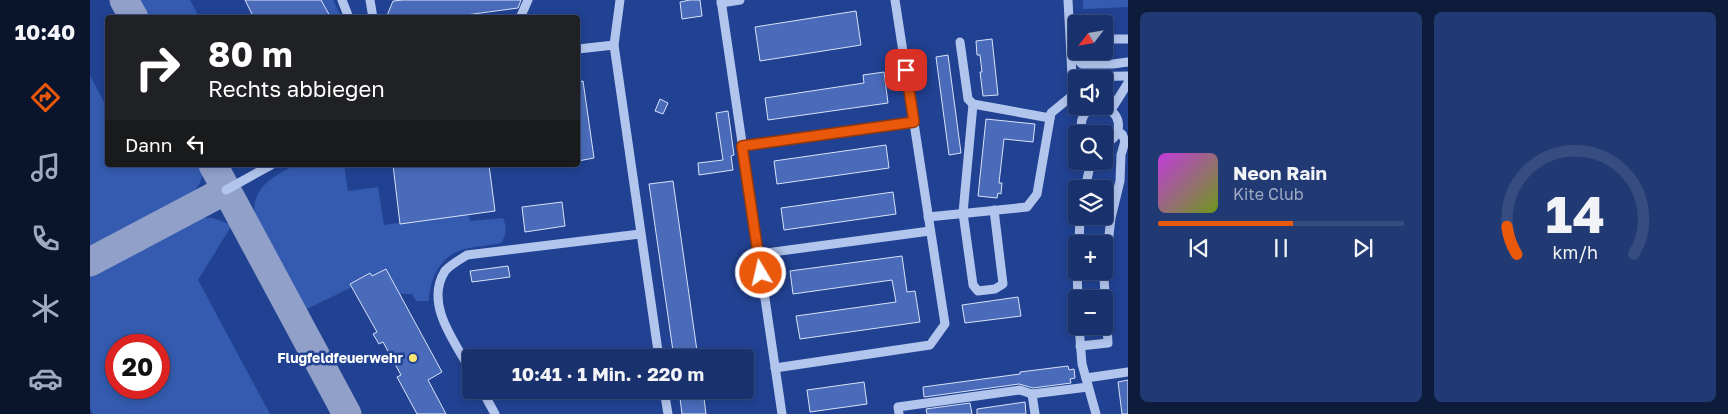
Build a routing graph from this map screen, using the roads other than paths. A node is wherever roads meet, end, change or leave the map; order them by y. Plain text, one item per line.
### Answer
1 (342, 0) edge
2 (370, 0) edge
3 (528, 0) edge
4 (620, 0) edge
5 (740, 0) edge
6 (895, 0) edge
7 (1068, 0) edge
8 (721, 2) edge
9 (348, 15) edge
10 (372, 15) edge
11 (521, 15) edge
12 (1070, 15) edge
13 (1113, 39) edge
14 (1128, 40) edge
15 (960, 42) dead end
16 (614, 45) junction
17 (580, 49) edge
18 (1078, 60) edge
19 (1128, 62) edge
20 (1113, 76) edge
21 (1128, 76) edge
22 (1128, 83) edge
23 (1068, 101) edge
24 (973, 104) junction
25 (1113, 107) edge
26 (1113, 113) edge
27 (1050, 118) junction
28 (914, 122) junction
29 (1118, 131) junction
30 (1113, 137) edge
31 (742, 146) junction
32 (267, 167) edge
33 (226, 190) dead end
34 (994, 210) junction
35 (962, 213) junction
36 (928, 217) junction
37 (930, 231) junction
38 (640, 234) junction
39 (758, 254) junction
40 (1080, 335) edge
41 (1080, 346) junction
42 (658, 349) edge
43 (462, 355) edge
44 (775, 368) junction
45 (1128, 372) edge
46 (1087, 382) junction
47 (1032, 394) junction
48 (487, 399) edge
49 (666, 399) edge
50 (495, 414) edge
51 (668, 414) edge
52 (782, 414) edge
53 (899, 414) edge
54 (1035, 414) edge
55 (1096, 414) edge

1 - 9 street
2 - 10 street
3 - 11 street
4 - 16 street
5 - 8 street
6 - 28 street
7 - 12 street
8 - 31 street
13 - 14 street
15 - 24 street
16 - 17 street
16 - 38 street
18 - 19 street
20 - 21 street
22 - 25 street
23 - 27 street
24 - 27 street
24 - 35 street
26 - 29 street
27 - 34 street
28 - 31 street
28 - 36 street
29 - 30 street
29 - 41 street
31 - 39 street
32 - 33 street
34 - 35 street
34 - 35 street
35 - 36 street
36 - 37 street
37 - 39 street
37 - 44 street
38 - 42 street
38 - 43 street
39 - 44 street
40 - 41 street
41 - 46 street
44 - 52 street
45 - 46 street
46 - 47 street
46 - 55 street
47 - 53 street
47 - 54 street
48 - 50 street
49 - 51 street

